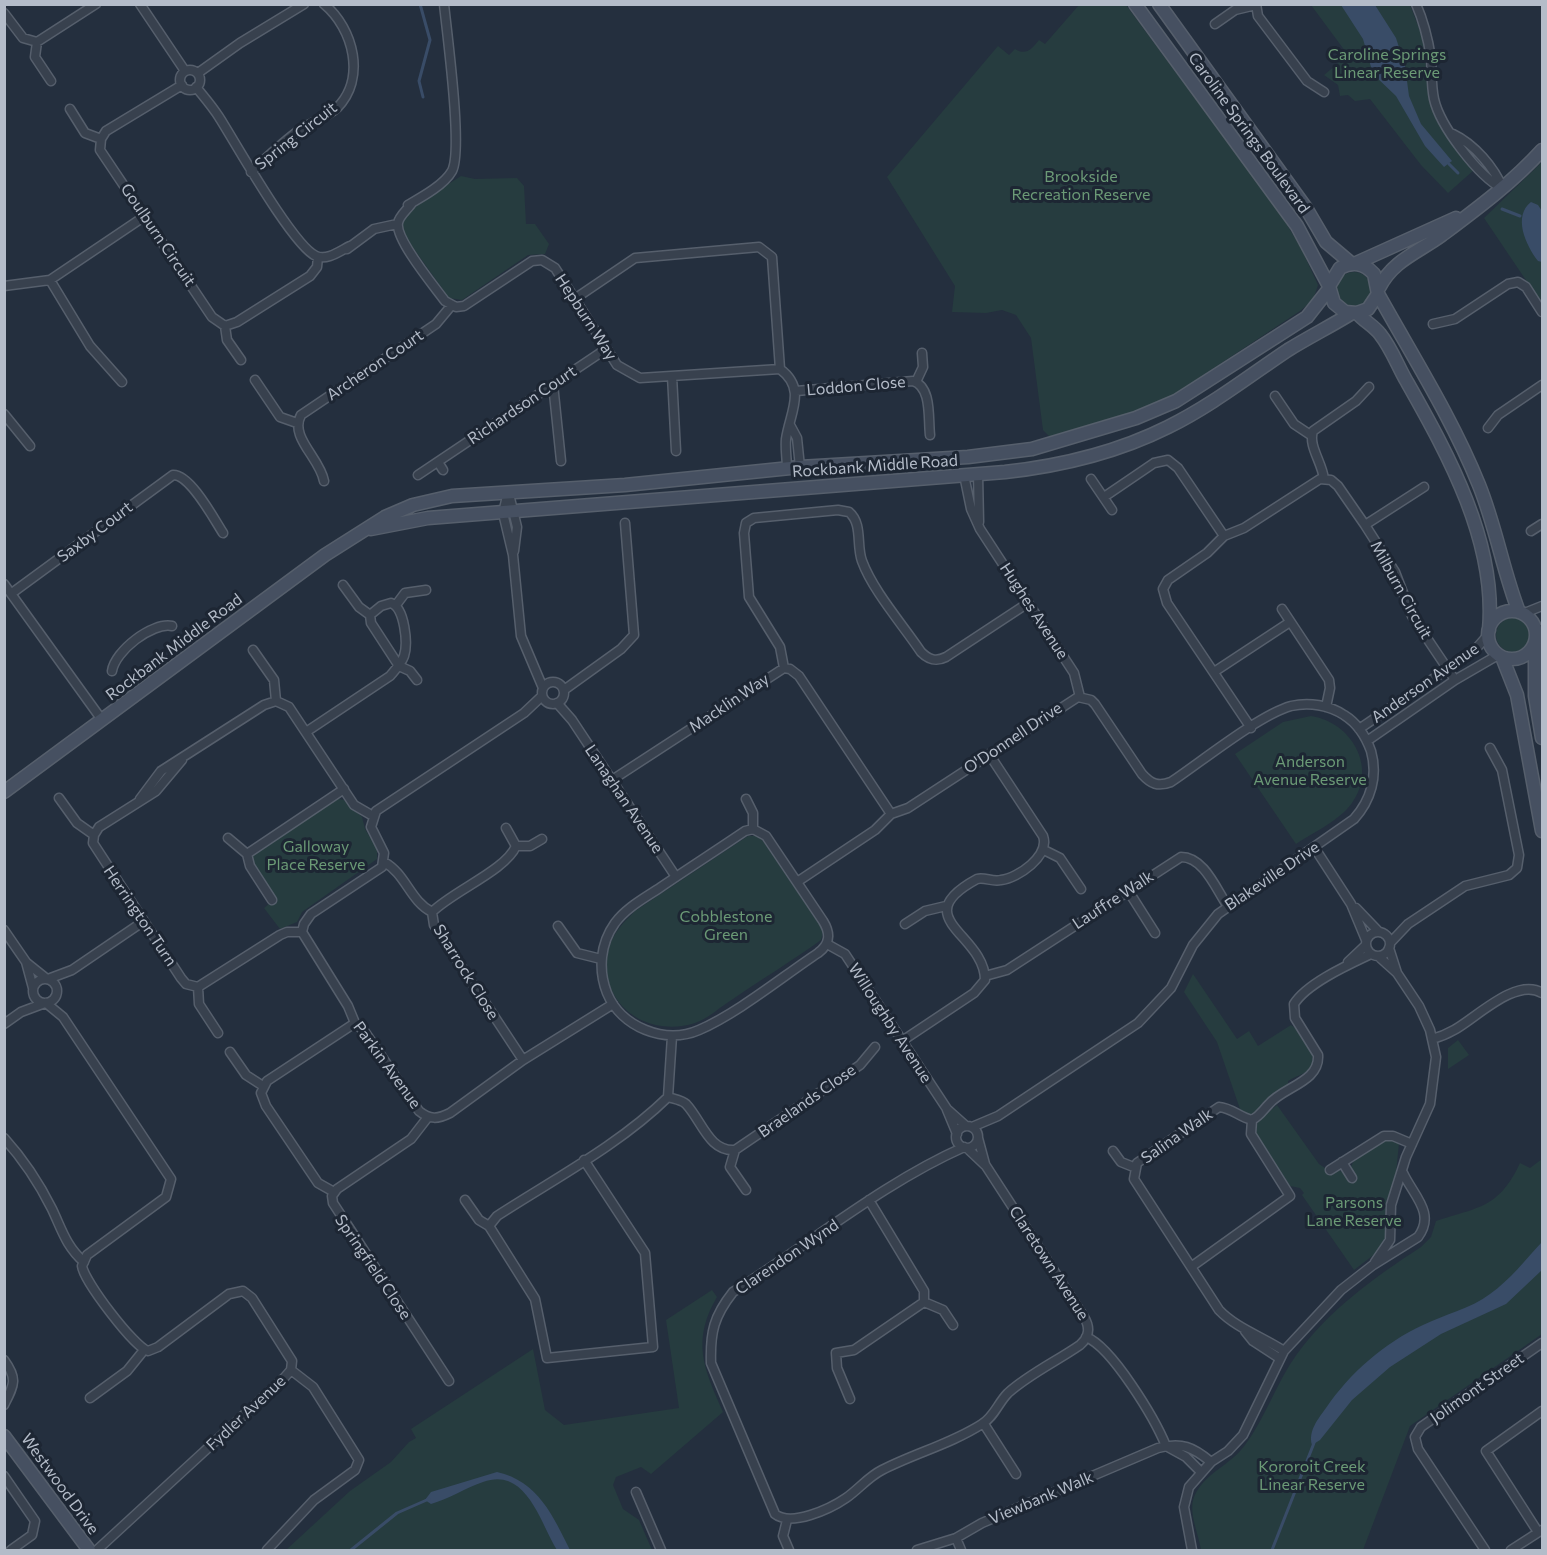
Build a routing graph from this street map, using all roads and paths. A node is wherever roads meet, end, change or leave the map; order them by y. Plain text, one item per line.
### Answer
1 (96, 4) edge
2 (140, 4) edge
3 (304, 4) edge
4 (324, 4) edge
5 (444, 4) edge
6 (1134, 4) edge
7 (1159, 4) edge
8 (1416, 4) edge
9 (1256, 5) edge
10 (4, 13) edge
11 (1215, 24) dead end
12 (36, 42) junction
13 (185, 71) junction
14 (198, 73) junction
15 (51, 81) dead end
16 (182, 85) junction
17 (196, 87) junction
18 (1324, 92) dead end
19 (70, 109) dead end
20 (101, 139) junction
21 (1542, 150) edge
22 (251, 172) junction
23 (1503, 189) junction
24 (1476, 209) junction
25 (145, 216) junction
26 (395, 224) junction
27 (317, 260) junction
28 (1353, 264) junction
29 (50, 280) junction
30 (4, 285) edge
31 (1329, 288) junction
32 (1379, 291) junction
33 (573, 300) junction
34 (451, 306) junction
35 (1542, 312) edge
36 (1354, 313) junction
37 (1433, 324) dead end
38 (225, 326) junction
39 (606, 349) junction
40 (922, 353) dead end
41 (241, 360) dead end
42 (780, 369) junction
43 (672, 376) junction
44 (255, 380) dead end
45 (122, 382) dead end
46 (916, 382) junction
47 (553, 384) junction
48 (1542, 386) edge
49 (1369, 387) dead end
50 (796, 391) junction
51 (1275, 396) dead end
52 (4, 414) edge
53 (297, 423) junction
54 (790, 424) junction
55 (1488, 428) dead end
56 (930, 435) dead end
57 (1312, 436) junction
58 (30, 446) dead end
59 (1032, 449) junction
60 (676, 451) dead end
61 (968, 457) junction
62 (561, 461) dead end
63 (1055, 464) junction
64 (800, 467) junction
65 (787, 469) junction
66 (978, 474) junction
67 (418, 475) dead end
68 (964, 475) junction
69 (1092, 479) dead end
70 (1324, 479) junction
71 (324, 481) dead end
72 (1424, 487) dead end
73 (795, 488) junction
74 (508, 492) junction
75 (1104, 497) junction
76 (1112, 510) dead end
77 (509, 512) junction
78 (625, 523) dead end
79 (1542, 524) edge
80 (1365, 525) junction
81 (980, 529) junction
82 (364, 530) junction
83 (1532, 531) dead end
84 (223, 533) dead end
85 (1224, 536) junction
86 (4, 584) edge
87 (343, 585) dead end
88 (426, 590) dead end
89 (12, 593) junction
90 (1028, 603) junction
91 (396, 605) junction
92 (1542, 606) edge
93 (1282, 609) dead end
94 (1521, 613) junction
95 (370, 615) junction
96 (1290, 622) junction
97 (172, 626) dead end
98 (1489, 632) junction
99 (1538, 637) edge
100 (253, 650) dead end
101 (1500, 656) junction
102 (399, 666) junction
103 (784, 668) junction
104 (1448, 669) junction
105 (112, 670) dead end
106 (1214, 672) junction
107 (417, 680) dead end
108 (1455, 680) junction
109 (554, 693) junction
110 (1080, 696) junction
111 (276, 700) junction
112 (1326, 707) junction
113 (102, 720) junction
114 (1251, 728) junction
115 (306, 732) junction
116 (1363, 735) junction
117 (1542, 738) edge
118 (1491, 748) dead end
119 (989, 754) junction
120 (612, 780) junction
121 (344, 789) junction
122 (4, 792) edge
123 (59, 798) dead end
124 (746, 799) dead end
125 (891, 814) junction
126 (373, 816) junction
127 (506, 828) dead end
128 (753, 829) junction
129 (1542, 831) edge
130 (94, 835) junction
131 (228, 838) dead end
132 (542, 839) dead end
133 (516, 846) junction
134 (1314, 847) junction
135 (1044, 850) junction
136 (247, 854) junction
137 (384, 862) junction
138 (676, 877) junction
139 (797, 882) junction
140 (1081, 889) dead end
141 (1129, 892) junction
142 (272, 900) dead end
143 (1351, 904) junction
144 (1227, 905) junction
145 (946, 906) junction
146 (432, 912) junction
147 (144, 921) junction
148 (905, 924) dead end
149 (1408, 924) junction
150 (558, 926) dead end
151 (4, 930) edge
152 (302, 932) junction
153 (1155, 933) dead end
154 (1381, 933) junction
155 (1366, 943) junction
156 (827, 944) junction
157 (1390, 945) junction
158 (1375, 955) junction
159 (601, 959) junction
160 (26, 962) junction
161 (1344, 967) junction
162 (72, 969) junction
163 (1397, 973) junction
164 (985, 976) junction
165 (47, 979) junction
166 (198, 987) junction
167 (57, 990) junction
168 (33, 992) junction
169 (1542, 993) edge
170 (46, 1003) junction
171 (613, 1004) junction
172 (21, 1012) junction
173 (63, 1017) junction
174 (355, 1023) junction
175 (4, 1024) edge
176 (218, 1034) dead end
177 (672, 1036) junction
178 (1432, 1039) junction
179 (902, 1041) junction
180 (875, 1047) dead end
181 (230, 1052) dead end
182 (523, 1060) junction
183 (263, 1086) junction
184 (668, 1097) junction
185 (947, 1109) junction
186 (428, 1117) junction
187 (1251, 1120) junction
188 (973, 1132) junction
189 (957, 1137) junction
190 (4, 1138) edge
191 (1412, 1144) junction
192 (966, 1147) junction
193 (735, 1150) junction
194 (1113, 1151) dead end
195 (584, 1161) junction
196 (933, 1162) junction
197 (1342, 1162) junction
198 (986, 1166) junction
199 (1136, 1168) junction
200 (1330, 1170) dead end
201 (1404, 1173) junction
202 (1352, 1178) dead end
203 (1410, 1187) junction
204 (746, 1190) dead end
205 (334, 1192) junction
206 (1396, 1194) junction
207 (465, 1200) dead end
208 (869, 1200) junction
209 (489, 1227) junction
210 (1390, 1240) junction
211 (1404, 1247) junction
212 (84, 1262) junction
213 (1373, 1265) junction
214 (1191, 1267) junction
215 (924, 1302) junction
216 (953, 1325) dead end
217 (1086, 1337) junction
218 (1542, 1343) edge
219 (144, 1350) junction
220 (1282, 1355) junction
221 (4, 1360) edge
222 (291, 1370) junction
223 (449, 1381) dead end
224 (90, 1398) dead end
225 (850, 1399) dead end
226 (4, 1405) edge
227 (1542, 1411) edge
228 (984, 1424) junction
229 (4, 1436) edge
230 (1166, 1446) junction
231 (1212, 1462) junction
232 (1201, 1472) junction
233 (1016, 1474) dead end
234 (4, 1476) edge
235 (636, 1492) dead end
236 (787, 1520) junction
237 (1540, 1531) edge
238 (956, 1539) junction
239 (12, 1551) edge
240 (89, 1551) edge
241 (97, 1551) edge
242 (267, 1551) edge
243 (661, 1551) edge
244 (789, 1551) edge
245 (917, 1551) edge
246 (961, 1551) edge
247 (1192, 1551) edge
248 (1485, 1551) edge
249 (1511, 1551) edge

1 - 12 street
2 - 13 street
3 - 14 street
4 - 22 street, Spring Circuit
5 - 26 street
6 - 31 street, Caroline Springs Boulevard
7 - 28 street, Caroline Springs Boulevard
8 - 23 street
9 - 11 street
9 - 18 street
10 - 12 street
12 - 15 street
13 - 14 street
13 - 16 street
14 - 17 street
16 - 17 street
16 - 20 street
17 - 22 street
19 - 20 street
20 - 25 street, Goulburn Circuit
21 - 23 street
22 - 27 street
23 - 24 street
24 - 28 street
24 - 32 street
25 - 29 street
25 - 38 street, Goulburn Circuit
26 - 27 street
26 - 34 street
27 - 38 street
28 - 31 street
28 - 32 street
29 - 30 street
29 - 45 street
31 - 36 street
31 - 59 street, Rockbank Middle Road
32 - 36 street
32 - 94 street
33 - 34 street, Hepburn Way
33 - 39 street, Hepburn Way
33 - 42 street
34 - 53 street, Archeron Court
35 - 37 street
36 - 63 street, Rockbank Middle Road
36 - 98 street
38 - 41 street, Goulburn Circuit
39 - 43 street, Hepburn Way
39 - 47 street, Richardson Court
40 - 46 street, Loddon Close
42 - 43 street, Hepburn Way
42 - 50 street
43 - 60 street
44 - 53 street
46 - 50 street, Loddon Close
46 - 56 street, Loddon Close
47 - 62 street
47 - 67 street, Richardson Court
48 - 55 street
49 - 57 street
50 - 54 street
51 - 57 street
52 - 58 street
53 - 71 street
54 - 64 street
54 - 65 street
57 - 70 street
59 - 61 street, Rockbank Middle Road
59 - 63 street
61 - 64 street, Rockbank Middle Road
61 - 66 street
61 - 68 street
63 - 66 street, Rockbank Middle Road
64 - 65 street, Rockbank Middle Road
64 - 73 street
65 - 73 street
65 - 74 street, Rockbank Middle Road
66 - 68 street, Rockbank Middle Road
66 - 81 street
68 - 73 street, Rockbank Middle Road
68 - 81 street, Hughes Avenue
69 - 75 street
70 - 80 street, Milburn Circuit
70 - 85 street
72 - 80 street
73 - 77 street, Rockbank Middle Road
74 - 77 street, Lanaghan Avenue
74 - 82 street, Rockbank Middle Road
75 - 76 street
75 - 85 street
77 - 82 street, Rockbank Middle Road
77 - 109 street, Lanaghan Avenue
78 - 109 street
79 - 83 street
80 - 104 street, Milburn Circuit
81 - 90 street, Hughes Avenue
82 - 113 street, Rockbank Middle Road
84 - 89 street, Saxby Court
85 - 106 street
86 - 89 street
87 - 95 street
88 - 91 street
89 - 113 street
90 - 103 street
90 - 110 street, Hughes Avenue
91 - 95 street
91 - 102 street
92 - 94 street
93 - 96 street
94 - 98 street
94 - 99 street
95 - 102 street
96 - 106 street
96 - 112 street
97 - 105 street
98 - 101 street
98 - 104 street, Anderson Avenue
99 - 101 street
99 - 117 street
100 - 111 street
101 - 108 street, Anderson Avenue
101 - 129 street
102 - 107 street
102 - 115 street
103 - 120 street, Macklin Way
103 - 125 street, Macklin Way
104 - 108 street, Milburn Circuit
104 - 116 street, Anderson Avenue
106 - 114 street
108 - 116 street, Anderson Avenue
109 - 120 street, Lanaghan Avenue
109 - 126 street
110 - 114 street, O'Donnell Drive
110 - 119 street, O'Donnell Drive
111 - 115 street
111 - 130 street
112 - 114 street, O'Donnell Drive
112 - 116 street, O'Donnell Drive
113 - 122 street, Rockbank Middle Road
115 - 121 street
116 - 134 street, Blakeville Drive
118 - 149 street
119 - 125 street, O'Donnell Drive
119 - 135 street
120 - 138 street, Lanaghan Avenue
121 - 126 street
121 - 136 street
123 - 130 street, Herrington Turn
124 - 128 street
125 - 139 street, O'Donnell Drive
126 - 137 street
127 - 133 street
128 - 138 street
128 - 139 street
130 - 147 street, Herrington Turn
131 - 136 street
132 - 133 street, Sharrock Close
133 - 146 street, Sharrock Close
134 - 143 street
134 - 144 street, Blakeville Drive
135 - 140 street
135 - 145 street
136 - 142 street
137 - 146 street
137 - 152 street
138 - 159 street
139 - 156 street
141 - 144 street, Lauffre Walk
141 - 153 street
141 - 164 street, Lauffre Walk
143 - 154 street
143 - 155 street
144 - 188 street, Blakeville Drive
145 - 148 street
145 - 164 street
146 - 182 street, Sharrock Close
147 - 162 street
147 - 166 street, Herrington Turn
149 - 154 street
149 - 157 street
150 - 159 street
151 - 160 street
152 - 166 street
152 - 174 street, Parkin Avenue
154 - 155 street
154 - 157 street
155 - 158 street
155 - 161 street
156 - 177 street
156 - 179 street, Willoughby Avenue
157 - 158 street
157 - 163 street
158 - 161 street
158 - 163 street
159 - 171 street
160 - 165 street
160 - 168 street
161 - 187 street
162 - 165 street
162 - 167 street
163 - 178 street
164 - 179 street
165 - 167 street
165 - 168 street
166 - 176 street
167 - 170 street
167 - 173 street
168 - 170 street
168 - 172 street
169 - 178 street
170 - 172 street
170 - 173 street
171 - 177 street
171 - 182 street, Parkin Avenue
172 - 175 street
173 - 212 street
174 - 183 street
174 - 186 street, Parkin Avenue
177 - 184 street
178 - 191 street
179 - 185 street, Willoughby Avenue
180 - 193 street, Braelands Close
181 - 183 street
182 - 186 street, Parkin Avenue
183 - 205 street
184 - 193 street
184 - 195 street
185 - 188 street, Willoughby Avenue
185 - 189 street, Willoughby Avenue
186 - 205 street, Springfield Close
187 - 199 street, Salina Walk
187 - 214 street
188 - 189 street, Clarendon Wynd
188 - 192 street, Clarendon Wynd
188 - 198 street, Claretown Avenue
189 - 192 street, Claretown Avenue
189 - 196 street, Clarendon Wynd
190 - 212 street
191 - 197 street
191 - 201 street
192 - 196 street, Clarendon Wynd
192 - 198 street, Claretown Avenue
193 - 204 street
194 - 199 street, Salina Walk
195 - 209 street
195 - 209 street
196 - 208 street, Clarendon Wynd
197 - 200 street
197 - 202 street
198 - 217 street, Claretown Avenue
199 - 214 street, Salina Walk
201 - 203 street
201 - 206 street
203 - 206 street
203 - 211 street
205 - 223 street, Springfield Close
206 - 210 street
207 - 209 street
208 - 215 street
208 - 236 street, Clarendon Wynd
210 - 211 street
210 - 213 street
211 - 213 street
212 - 219 street
213 - 220 street
214 - 220 street, Salina Walk
215 - 216 street
215 - 225 street
217 - 228 street
217 - 230 street, Claretown Avenue
218 - 248 street, Jolimont Street
219 - 222 street, Fydler Avenue
219 - 224 street
220 - 231 street
221 - 226 street
222 - 241 street, Fydler Avenue
222 - 242 street
227 - 237 street
228 - 233 street
228 - 236 street
229 - 240 street, Westwood Drive
230 - 231 street
230 - 232 street
230 - 238 street, Viewbank Walk
231 - 232 street
232 - 247 street
234 - 239 street
235 - 243 street
236 - 244 street
237 - 249 street
238 - 245 street, Viewbank Walk
238 - 246 street

